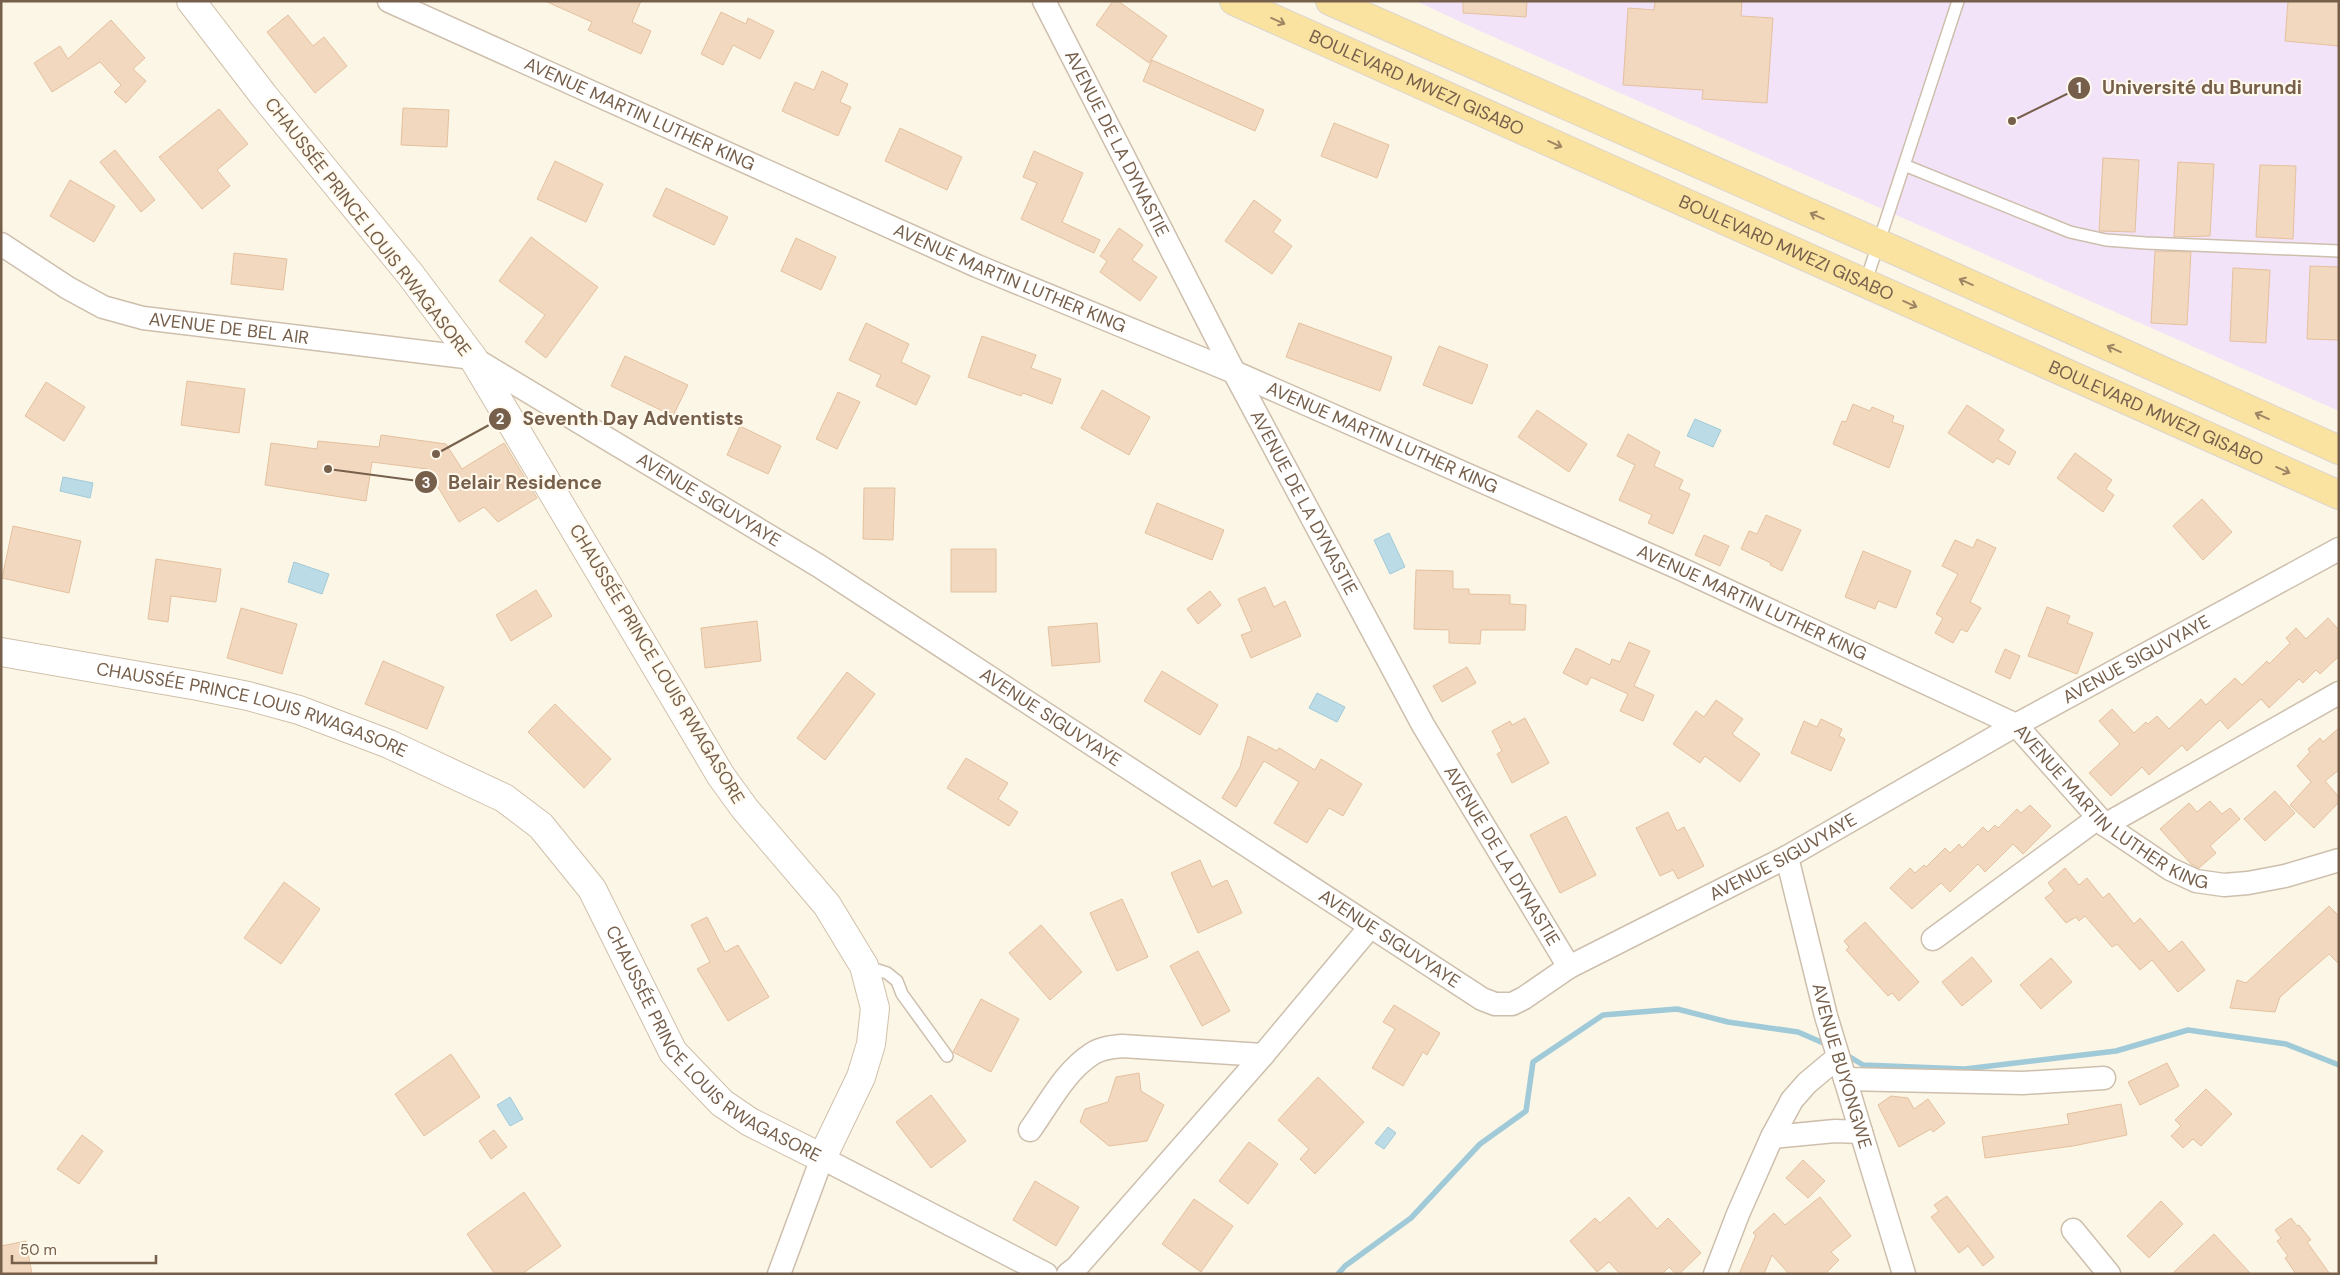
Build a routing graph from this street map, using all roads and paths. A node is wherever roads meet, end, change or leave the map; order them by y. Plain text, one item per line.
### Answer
1 (191, 1) edge
2 (390, 1) edge
3 (1044, 1) edge
4 (1234, 1) edge
5 (1330, 1) edge
6 (1958, 1) edge
7 (1492, 74) junction
8 (1473, 108) junction
9 (1904, 166) junction
10 (1879, 243) junction
11 (1, 244) edge
12 (2339, 251) edge
13 (1865, 284) junction
14 (473, 358) junction
15 (1234, 372) junction
16 (2339, 450) edge
17 (2339, 495) edge
18 (2339, 549) edge
19 (1, 652) edge
20 (2339, 692) edge
21 (2016, 725) junction
22 (2101, 822) junction
23 (1787, 857) junction
24 (2339, 860) edge
25 (1370, 927) junction
26 (1932, 939) dead end
27 (864, 966) junction
28 (1569, 967) junction
29 (1837, 1055) junction
30 (947, 1056) dead end
31 (1263, 1056) junction
32 (2104, 1078) dead end
33 (1845, 1079) junction
34 (1030, 1130) dead end
35 (1861, 1132) junction
36 (1772, 1137) junction
37 (822, 1158) junction
38 (2073, 1230) dead end
39 (779, 1274) edge
40 (1046, 1274) edge
41 (1068, 1274) edge
42 (1715, 1274) edge
43 (1904, 1274) edge
44 (2110, 1274) edge

1 - 14 street, CHAUSSÉE PRINCE LOUIS RWAGASORE
2 - 15 street, AVENUE MARTIN LUTHER KING
3 - 15 street, AVENUE DE LA DYNASTIE
4 -> 8 main road, BOULEVARD MWEZI GISABO
5 - 7 main road
6 - 9 lane
7 - 8 main road
10 -> 7 main road
8 -> 13 main road, BOULEVARD MWEZI GISABO
9 - 10 lane
9 - 12 lane
10 - 13 lane
16 -> 10 main road
11 - 14 street, AVENUE DE BEL AIR
13 -> 17 main road, BOULEVARD MWEZI GISABO
14 - 25 street, AVENUE SIGUVYAYE
14 - 27 street, CHAUSSÉE PRINCE LOUIS RWAGASORE
15 - 21 street, AVENUE MARTIN LUTHER KING
15 - 28 street, AVENUE DE LA DYNASTIE
18 - 21 street, AVENUE SIGUVYAYE
19 - 37 street, CHAUSSÉE PRINCE LOUIS RWAGASORE
20 - 22 street
21 - 22 street, AVENUE MARTIN LUTHER KING
21 - 23 street, AVENUE SIGUVYAYE
22 - 24 street, AVENUE MARTIN LUTHER KING
22 - 26 street
23 - 28 street, AVENUE SIGUVYAYE
23 - 29 street, AVENUE BUYONGWE
25 - 28 street, AVENUE SIGUVYAYE
25 - 31 street
27 - 30 lane
27 - 37 street, CHAUSSÉE PRINCE LOUIS RWAGASORE
29 - 33 street, AVENUE BUYONGWE
29 - 36 street
31 - 34 street
31 - 41 street
32 - 33 street
33 - 35 street, AVENUE BUYONGWE
35 - 36 street
35 - 43 street, AVENUE BUYONGWE
36 - 42 street
37 - 39 street
37 - 40 street
38 - 44 street

